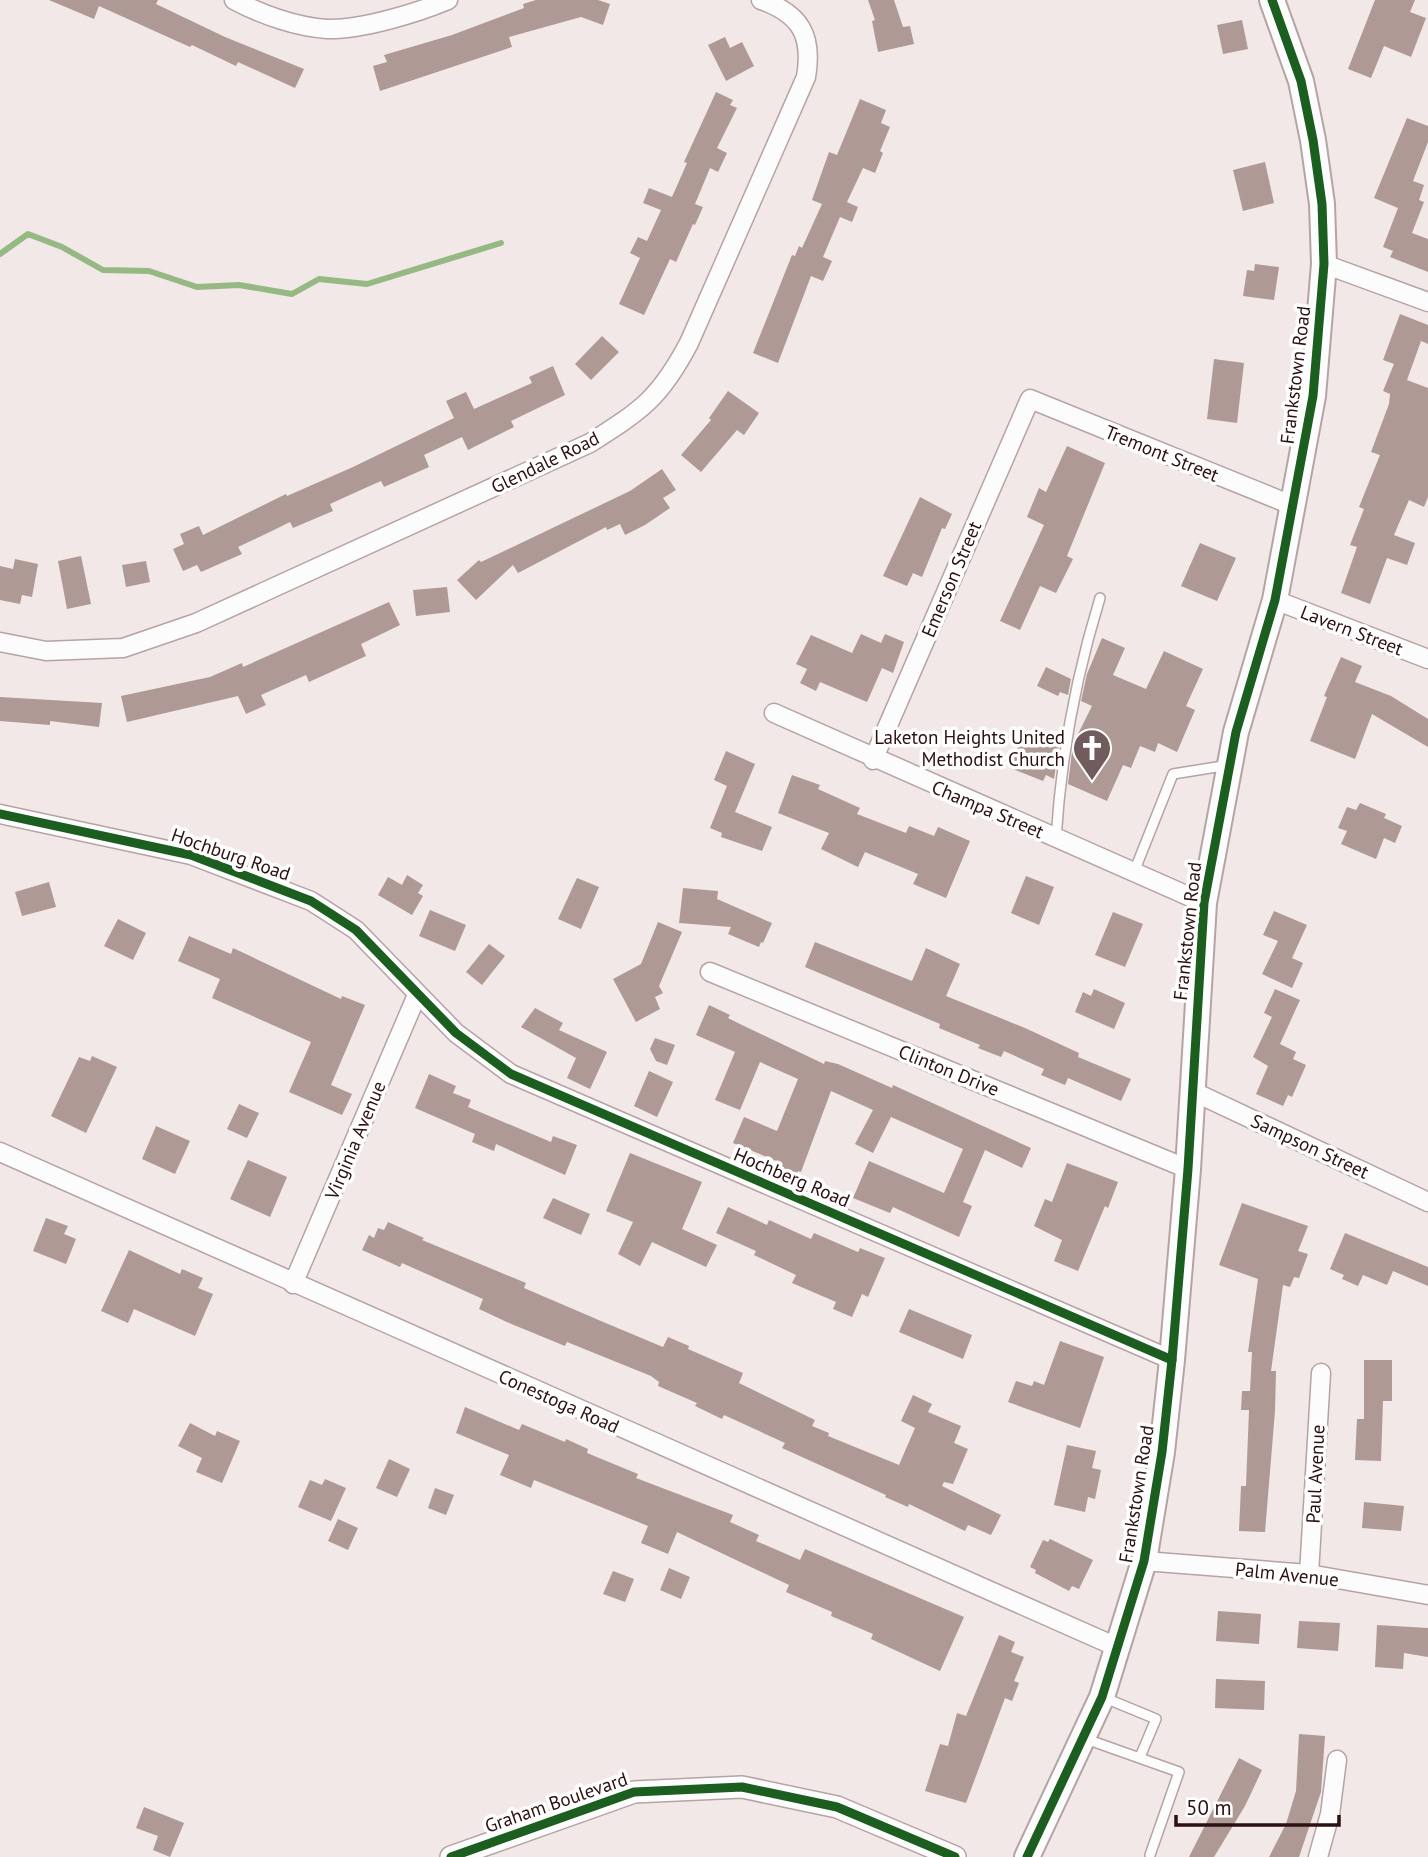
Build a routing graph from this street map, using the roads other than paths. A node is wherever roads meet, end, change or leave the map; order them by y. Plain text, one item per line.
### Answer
1 (234, 0) edge
2 (448, 0) edge
3 (761, 0) edge
4 (1272, 0) edge
5 (1325, 264) junction
6 (1428, 302) edge
7 (1030, 399) joint
8 (1294, 506) junction
9 (1100, 598) dead end
10 (1275, 600) junction
11 (0, 642) edge
12 (1428, 659) edge
13 (774, 713) dead end
14 (873, 760) junction
15 (1229, 765) junction
16 (0, 814) edge
17 (1056, 839) junction
18 (1134, 872) junction
19 (1204, 903) junction
20 (710, 972) dead end
21 (417, 995) junction
22 (1192, 1091) junction
23 (0, 1152) edge
24 (1188, 1169) junction
25 (1428, 1202) edge
26 (293, 1284) junction
27 (1172, 1360) junction
28 (1321, 1373) dead end
29 (1144, 1561) junction
30 (1309, 1574) junction
31 (1428, 1595) edge
32 (1119, 1648) junction
33 (1102, 1697) junction
34 (1084, 1738) junction
35 (1140, 1757) junction
36 (1337, 1759) dead end
37 (1150, 1855) dead end
38 (451, 1857) edge
39 (956, 1857) edge
40 (1027, 1857) edge
41 (1318, 1857) edge

1 - 2 street
3 - 11 street, Glendale Road
4 - 5 main road, Frankstown Road
5 - 6 street
5 - 8 main road, Frankstown Road
7 - 8 street, Tremont Street
7 - 14 street, Emerson Street
8 - 10 main road, Frankstown Road
9 - 17 lane
10 - 12 street, Lavern Street
10 - 15 main road, Frankstown Road
13 - 14 street, Champa Street
14 - 17 street, Champa Street
15 - 18 lane
15 - 19 main road, Frankstown Road
16 - 21 street, Hochburg Road
17 - 18 street, Champa Street
18 - 19 street, Champa Street
19 - 22 main road, Frankstown Road
20 - 24 street, Clinton Drive
21 - 26 street, Virginia Avenue
21 - 27 street, Hochberg Road
22 - 24 main road, Frankstown Road
22 - 25 street, Sampson Street
23 - 26 street, Conestoga Road
24 - 27 main road, Frankstown Road
26 - 32 street, Conestoga Road
27 - 29 main road, Frankstown Road
28 - 30 street, Paul Avenue
29 - 30 street, Palm Avenue
29 - 32 main road, Frankstown Road
30 - 31 street, Palm Avenue
32 - 33 main road, Frankstown Road
33 - 34 main road, Frankstown Road
33 - 35 lane
34 - 35 lane
34 - 40 main road, Frankstown Road
35 - 37 lane
36 - 41 street
38 - 39 street, Graham Boulevard

